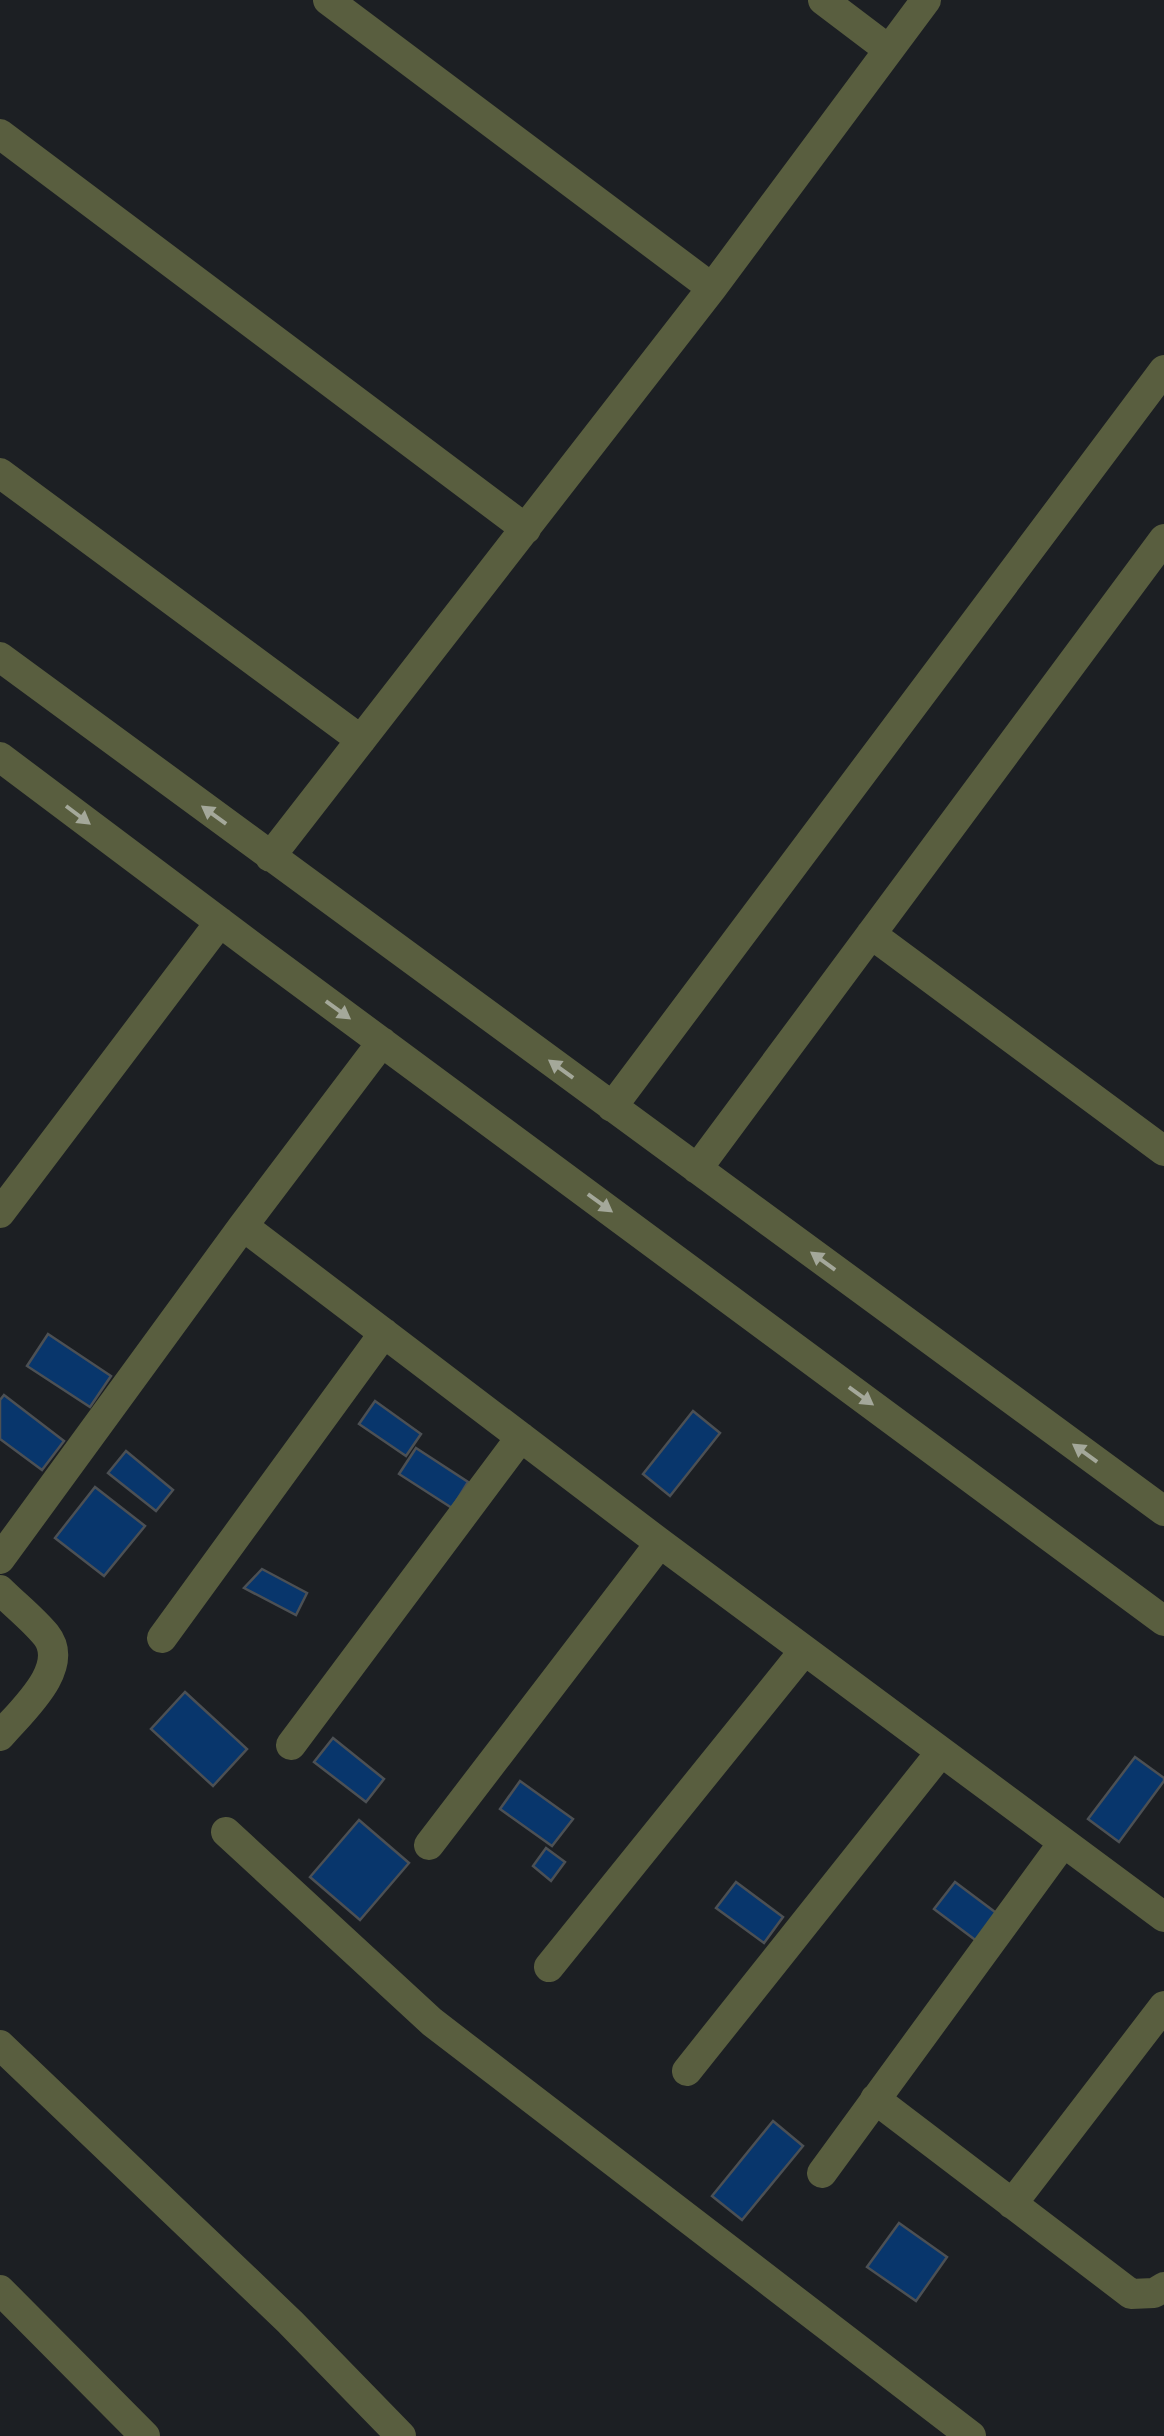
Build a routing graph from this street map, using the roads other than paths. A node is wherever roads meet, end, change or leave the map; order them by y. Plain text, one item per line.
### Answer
1 (328, 0) edge
2 (824, 0) edge
3 (926, 0) edge
4 (889, 50) junction
5 (4, 146) edge
6 (712, 288) junction
7 (1164, 370) edge
8 (0, 473) edge
9 (526, 529) junction
10 (1164, 539) edge
11 (0, 657) edge
12 (361, 740) junction
13 (0, 757) edge
14 (270, 857) junction
15 (220, 922) junction
16 (871, 934) junction
17 (382, 1042) junction
18 (612, 1107) junction
19 (1164, 1151) edge
20 (698, 1169) junction
21 (1, 1210) edge
22 (243, 1226) junction
23 (384, 1333) junction
24 (521, 1438) junction
25 (1164, 1510) edge
26 (660, 1543) junction
27 (0, 1559) edge
28 (0, 1590) edge
29 (1164, 1620) edge
30 (162, 1638) dead end
31 (804, 1650) junction
32 (0, 1736) edge
33 (291, 1745) dead end
34 (941, 1752) junction
35 (226, 1832) dead end
36 (1063, 1843) junction
37 (429, 1844) dead end
38 (1164, 1918) edge
39 (549, 1966) dead end
40 (1164, 2006) edge
41 (0, 2045) edge
42 (687, 2071) dead end
43 (875, 2099) junction
44 (822, 2174) dead end
45 (1012, 2204) junction
46 (1164, 2287) edge
47 (0, 2290) edge
48 (145, 2436) edge
49 (401, 2436) edge
50 (971, 2436) edge

1 - 6 street
2 - 4 street
3 - 4 street
4 - 6 street
5 - 9 street
6 - 9 street
7 - 18 street
8 - 12 street
9 - 12 street
10 - 16 street
14 -> 11 street
12 - 14 street
13 -> 15 street
18 -> 14 street
15 -> 17 street
15 - 21 street
16 - 19 street
16 - 20 street
17 - 22 street
17 -> 29 street
18 - 20 street
25 -> 20 street
22 - 23 street
22 - 27 street
23 - 24 street
23 - 30 street
24 - 26 street
24 - 33 street
26 - 31 street
26 - 37 street
28 - 32 street
31 - 34 street
31 - 39 street
34 - 36 street
34 - 42 street
35 - 50 street
36 - 38 street
36 - 43 street
40 - 45 street
41 - 49 street
43 - 44 street
43 - 45 street
45 - 46 street
47 - 48 street

